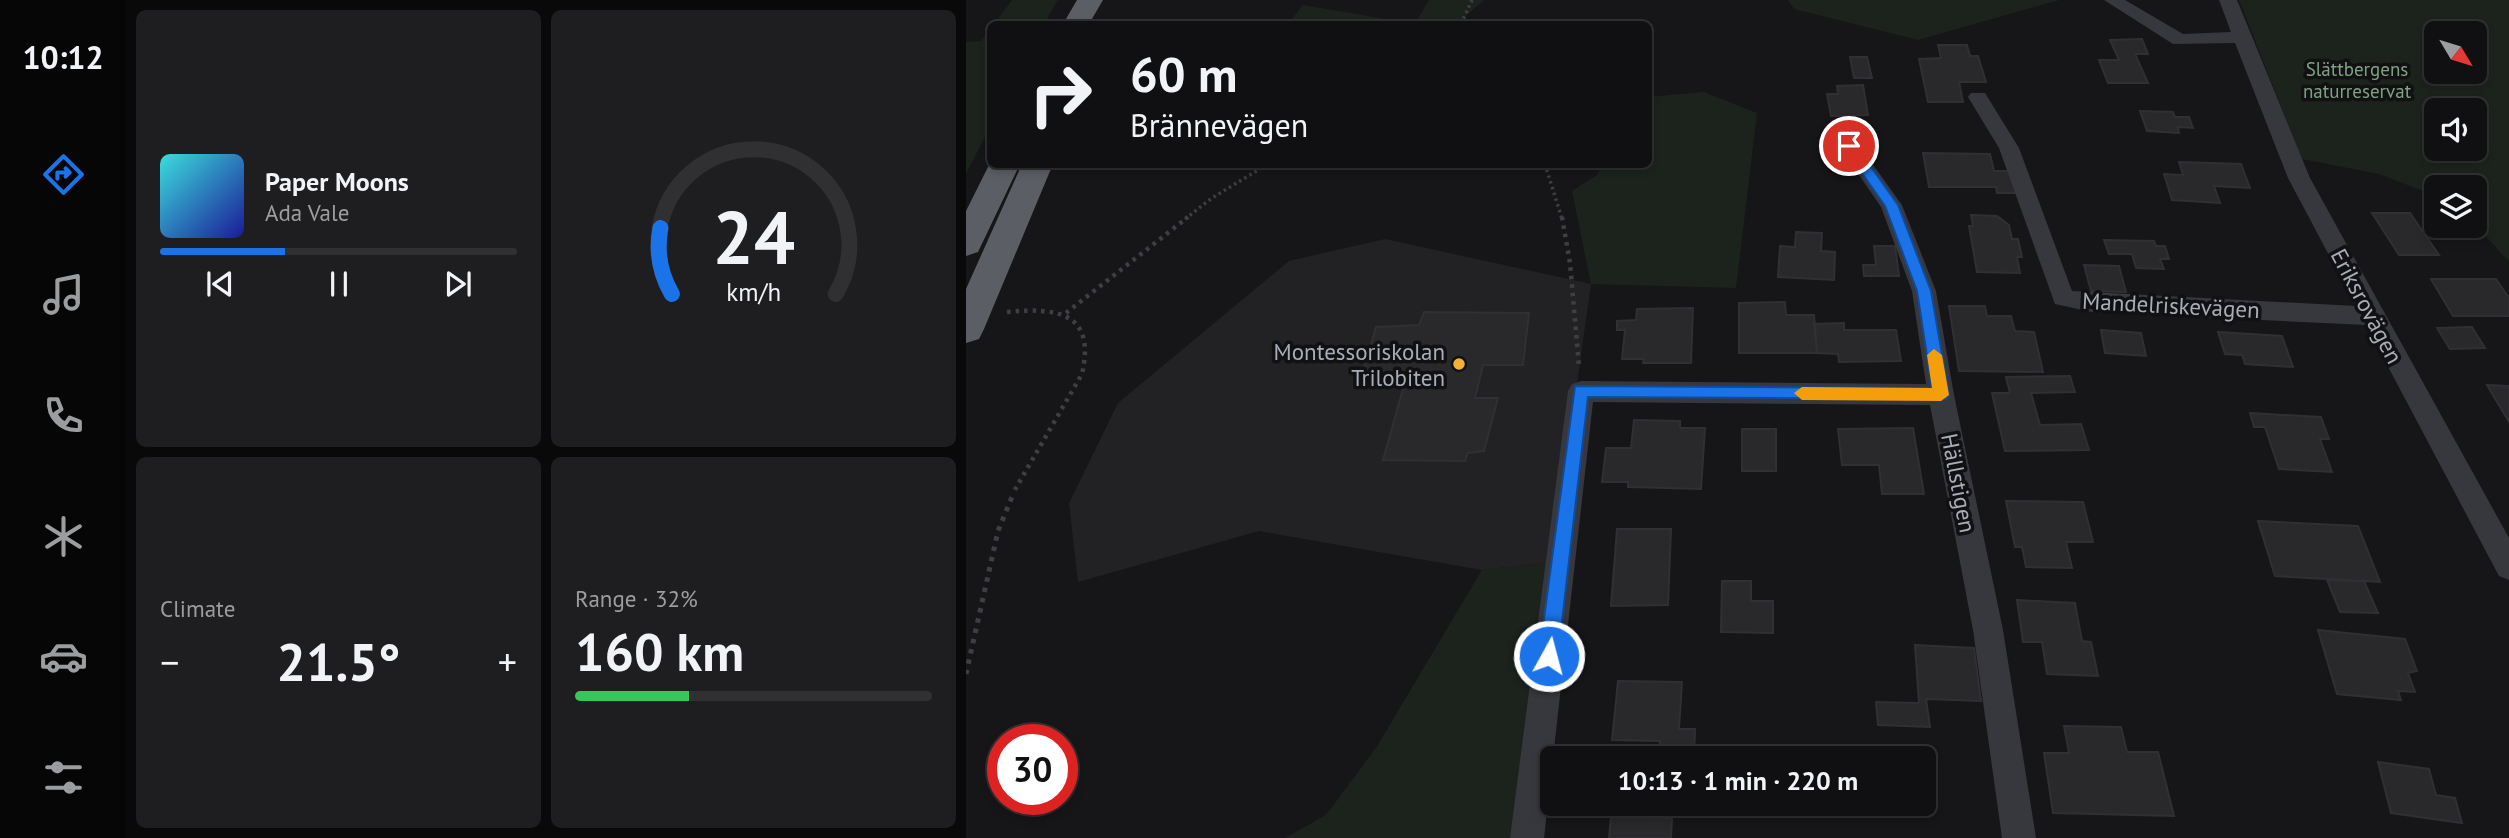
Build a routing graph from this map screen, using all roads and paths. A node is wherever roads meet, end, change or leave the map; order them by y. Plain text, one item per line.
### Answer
1 (1090, 0) edge
2 (1116, 0) edge
3 (1472, 0) edge
4 (2113, 0) edge
5 (2228, 0) edge
6 (1078, 21) edge
7 (1105, 21) edge
8 (1462, 21) edge
9 (2241, 37) junction
10 (1978, 97) dead end
11 (1849, 146) dead end
12 (1003, 168) edge
13 (1036, 168) edge
14 (1261, 168) edge
15 (1547, 168) edge
16 (966, 244) edge
17 (995, 313) dead end
18 (1066, 313) junction
19 (2372, 316) junction
20 (966, 329) edge
21 (1581, 391) junction
22 (1941, 395) junction
23 (2509, 566) edge
24 (966, 674) edge
25 (1527, 838) edge
26 (2019, 838) edge

1 - 6 highway
2 - 7 highway
3 - 8 path
4 - 9 street
5 - 9 street, Eriksrovägen
9 - 19 street, Eriksrovägen
10 - 19 street, Mandelriskevägen
11 - 22 street, Hällstigen
12 - 16 highway
13 - 20 highway
14 - 18 path
15 - 21 path
17 - 18 path
18 - 24 path
19 - 23 street, Eriksrovägen
21 - 22 street
21 - 25 street
22 - 26 street, Hällstigen

